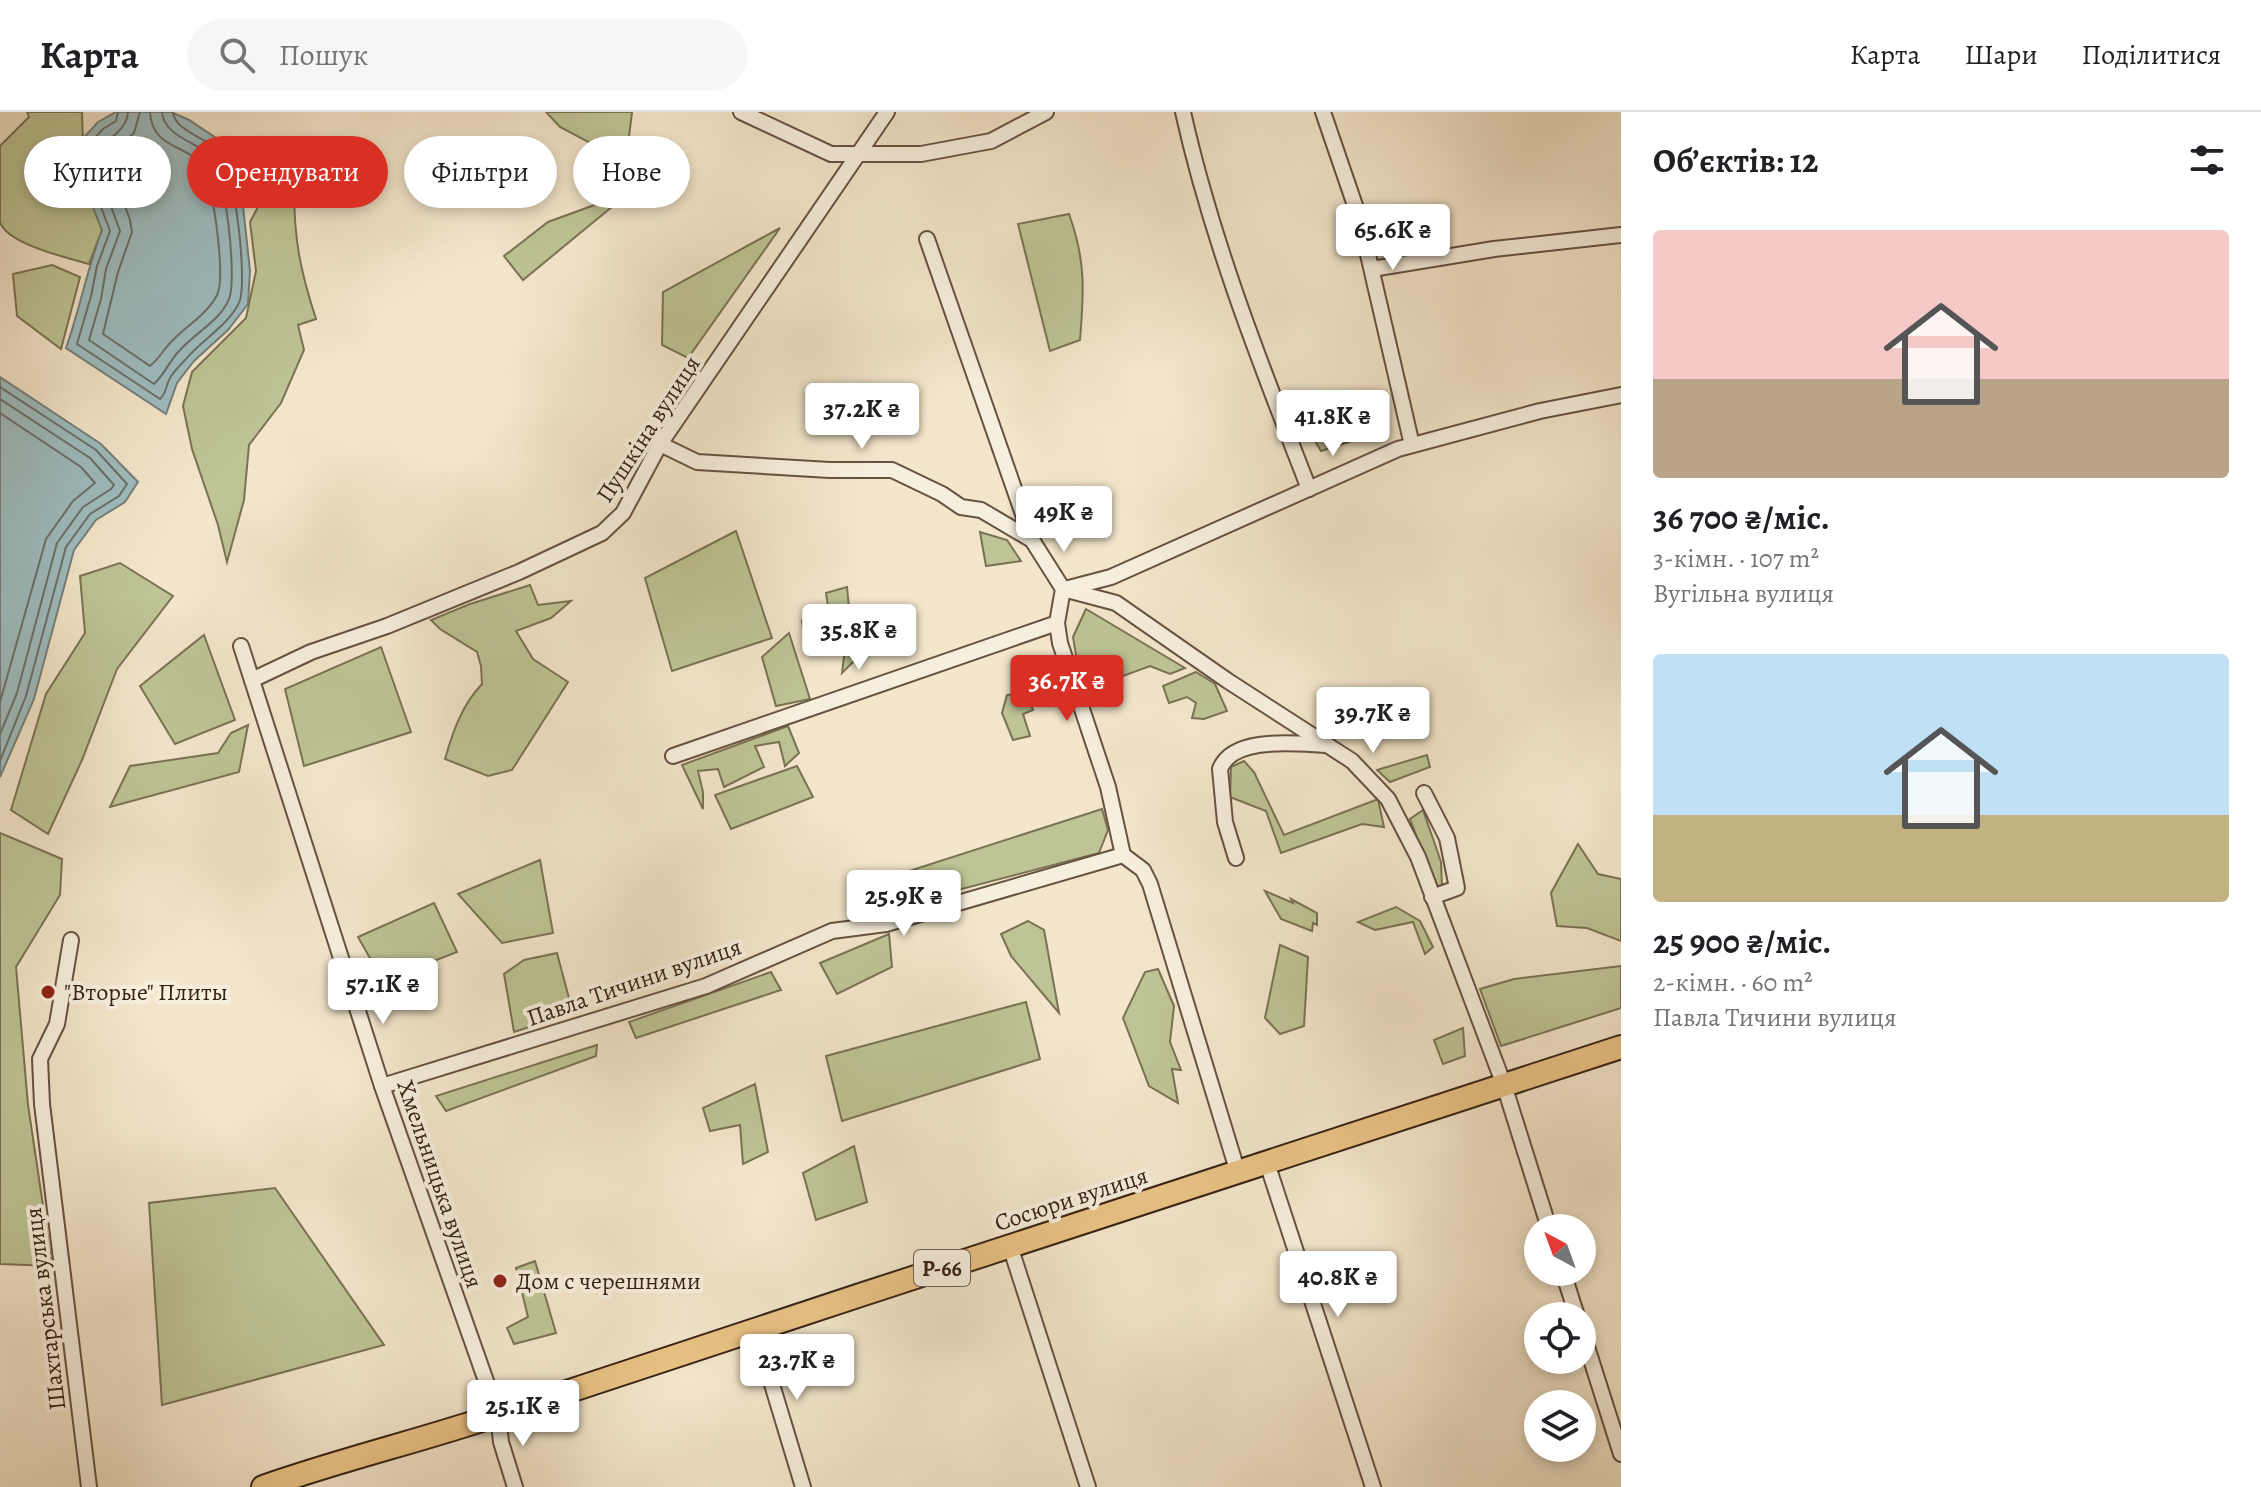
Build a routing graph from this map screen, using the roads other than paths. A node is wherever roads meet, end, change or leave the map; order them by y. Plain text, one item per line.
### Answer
1 (741, 112) edge
2 (887, 112) edge
3 (1046, 112) edge
4 (1183, 112) edge
5 (1323, 112) edge
6 (859, 154) junction
7 (1621, 235) edge
8 (927, 239) dead end
9 (1372, 269) junction
10 (1621, 395) edge
11 (660, 444) junction
12 (1412, 445) junction
13 (1309, 489) junction
14 (1032, 540) junction
15 (1063, 589) junction
16 (1057, 623) junction
17 (241, 646) dead end
18 (252, 680) junction
19 (1328, 745) junction
20 (673, 756) dead end
21 (1424, 793) dead end
22 (1123, 855) junction
23 (1236, 858) dead end
24 (1432, 897) junction
25 (71, 940) dead end
26 (1621, 1047) edge
27 (1504, 1085) junction
28 (382, 1086) junction
29 (1267, 1163) junction
30 (1238, 1173) junction
31 (1545, 1214) edge
32 (1010, 1246) junction
33 (755, 1328) junction
34 (1596, 1374) edge
35 (498, 1415) junction
36 (1621, 1454) edge
37 (89, 1487) edge
38 (263, 1487) edge
39 (515, 1487) edge
40 (803, 1487) edge
41 (1088, 1487) edge
42 (1373, 1487) edge

1 - 6 street
2 - 6 street, Пушкіна вулиця
3 - 6 street
4 - 13 street
5 - 9 street
6 - 11 street, Пушкіна вулиця
7 - 9 street
8 - 14 street
9 - 12 street
10 - 12 street
11 - 14 street
11 - 18 street, Пушкіна вулиця
12 - 13 street
13 - 15 street
14 - 15 street
15 - 16 street
15 - 19 street
16 - 20 street
16 - 22 street
17 - 18 street, Хмельницька вулиця
18 - 28 street, Хмельницька вулиця
19 - 23 street
19 - 24 street
21 - 24 street
22 - 28 street, Павла Тичини вулиця
22 - 30 street
24 - 27 street
25 - 37 street, Шахтарська вулиця
26 - 27 main road, Сосюри вулиця / Р-66
27 - 29 main road, Сосюри вулиця / Р-66
27 - 31 street
28 - 35 street, Хмельницька вулиця
29 - 30 main road, Сосюри вулиця / Р-66
29 - 42 street
30 - 32 main road, Сосюри вулиця / Р-66
32 - 33 main road, Сосюри вулиця / Р-66
32 - 41 street
33 - 35 main road, Сосюри вулиця / Р-66
33 - 40 street
34 - 36 street
35 - 38 main road, Сосюри вулиця / Р-66
35 - 39 street, Хмельницька вулиця

